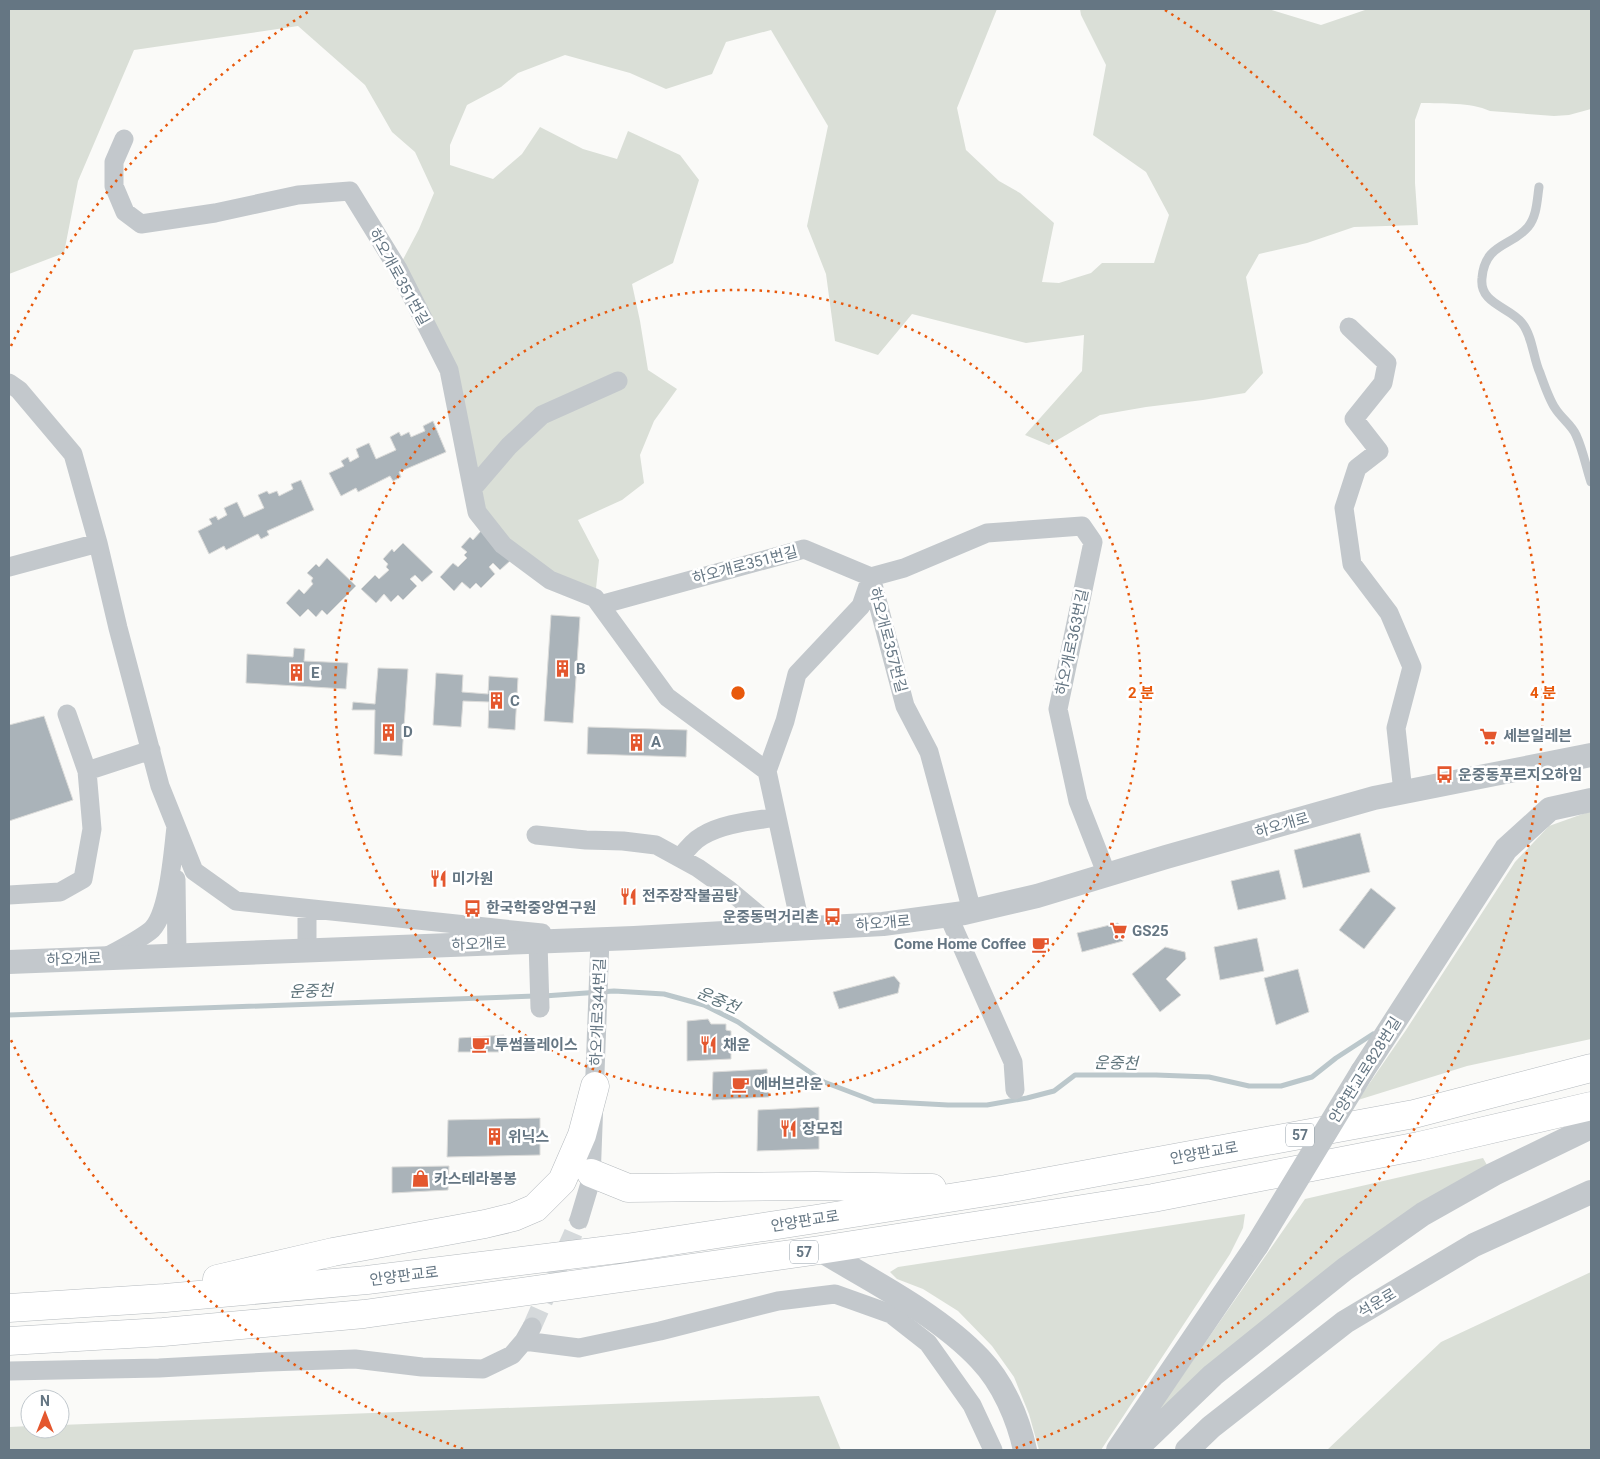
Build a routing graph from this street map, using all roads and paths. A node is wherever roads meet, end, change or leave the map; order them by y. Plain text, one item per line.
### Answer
1 (124, 139) dead end
2 (1539, 187) dead end
3 (1350, 328) dead end
4 (618, 381) dead end
5 (9, 383) edge
6 (1591, 482) edge
7 (473, 488) junction
8 (1082, 526) joint
9 (98, 542) junction
10 (14, 562) edge
11 (871, 577) junction
12 (600, 605) junction
13 (67, 714) dead end
14 (151, 750) junction
15 (1591, 755) edge
16 (767, 771) junction
17 (87, 772) junction
18 (1403, 792) junction
19 (1591, 800) edge
20 (777, 817) junction
21 (176, 826) junction
22 (536, 835) dead end
23 (680, 858) junction
24 (1108, 875) junction
25 (9, 895) edge
26 (307, 909) junction
27 (972, 911) junction
28 (948, 915) junction
29 (801, 928) junction
30 (766, 931) junction
31 (600, 939) junction
32 (538, 942) junction
33 (306, 950) junction
34 (177, 955) junction
35 (106, 958) junction
36 (9, 962) edge
37 (540, 1008) dead end
38 (1591, 1068) edge
39 (595, 1086) junction
40 (1015, 1090) dead end
41 (1591, 1106) edge
42 (1591, 1127) edge
43 (591, 1173) junction
44 (1006, 1190) junction
45 (1591, 1192) edge
46 (579, 1220) tunnel mouth
47 (820, 1250) junction
48 (9, 1307) edge
49 (9, 1341) edge
50 (9, 1371) edge
51 (994, 1450) edge
52 (1024, 1450) edge
53 (1118, 1450) edge
54 (1135, 1450) edge
55 (1187, 1450) edge

1 - 7 street, 하오개로351번길
2 - 6 lane
3 - 18 street
4 - 7 street
5 - 9 street
7 - 12 street, 하오개로351번길
8 - 11 street, 하오개로357번길
8 - 24 street, 하오개로363번길
9 - 10 street
9 - 14 street
11 - 12 street, 하오개로351번길
11 - 16 street
11 - 27 street, 하오개로357번길
12 - 16 street, 하오개로351번길
13 - 17 street
14 - 17 street
14 - 21 street
15 - 18 street, 하오개로
16 - 20 street
17 - 25 street
18 - 24 street, 하오개로
19 - 53 street, 안양판교로828번길, bridge
20 - 23 street
20 - 29 street
21 - 26 street
21 - 34 street
21 - 35 street
22 - 23 street
23 - 30 street
24 - 27 street, 하오개로
26 - 31 street
26 - 33 street
27 - 28 street, 하오개로
28 - 29 street, 하오개로
28 - 40 street
29 - 30 street, 하오개로
30 - 31 street, 하오개로
31 - 32 street, 하오개로
31 - 39 street, 하오개로344번길
32 - 33 street, 하오개로
32 - 37 street
33 - 34 street, 하오개로
34 - 35 street, 하오개로
35 - 36 street, 하오개로
38 - 44 main road, 안양판교로 / 57
39 - 43 street, 하오개로344번길
39 - 48 main road
41 - 47 main road, 안양판교로 / 57
42 - 54 street
43 - 44 main road
43 - 46 street, 하오개로344번길
44 - 48 main road, 안양판교로 / 57
45 - 55 street, 석운로
47 - 49 main road, 안양판교로 / 57
47 - 52 street
50 - 51 street

